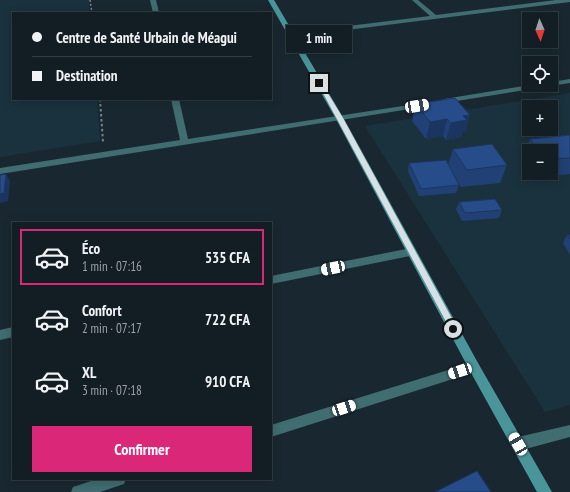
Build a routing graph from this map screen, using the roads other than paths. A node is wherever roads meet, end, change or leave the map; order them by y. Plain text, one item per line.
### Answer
1 (154, 0) edge
2 (271, 0) edge
3 (415, 0) edge
4 (569, 0) edge
5 (156, 12) edge
6 (435, 17) junction
7 (291, 35) junction
8 (570, 81) edge
9 (558, 83) edge
10 (522, 89) edge
11 (175, 100) edge
12 (340, 118) junction
13 (185, 142) junction
14 (0, 171) edge
15 (411, 252) junction
16 (272, 280) edge
17 (12, 332) edge
18 (0, 335) edge
19 (474, 367) junction
20 (272, 431) edge
21 (570, 431) edge
22 (518, 444) junction
23 (116, 480) edge
24 (78, 492) edge
25 (545, 492) edge

1 - 5 street
2 - 7 street
3 - 6 street
4 - 6 street
6 - 7 street
7 - 12 street
8 - 9 street
10 - 12 street
11 - 13 street
12 - 13 street
12 - 15 street
13 - 14 street
15 - 16 street
15 - 19 street
17 - 18 street
19 - 20 street
19 - 22 street
21 - 22 street
22 - 25 street
23 - 24 street

